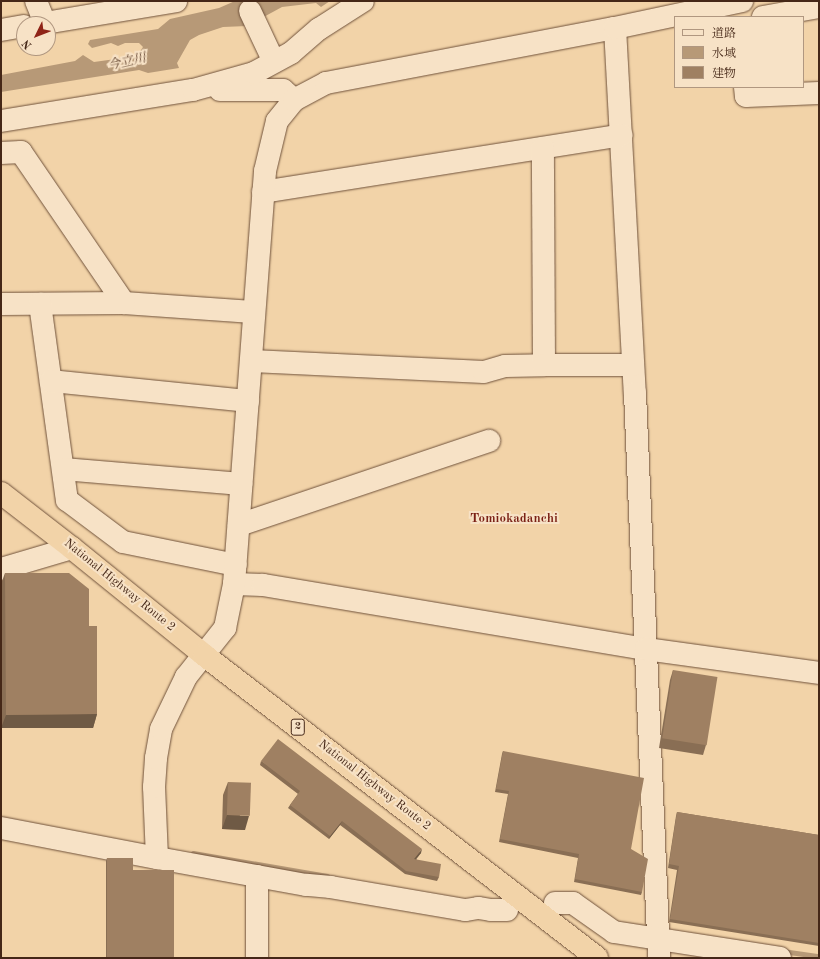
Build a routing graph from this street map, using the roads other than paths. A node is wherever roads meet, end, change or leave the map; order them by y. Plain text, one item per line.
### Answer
1 (36, 1) edge
2 (176, 1) edge
3 (363, 1) edge
4 (742, 1) edge
5 (819, 7) edge
6 (96, 8) edge
7 (250, 11) dead end
8 (40, 16) edge
9 (769, 16) edge
10 (56, 20) edge
11 (16, 27) edge
12 (615, 28) junction
13 (1, 30) edge
14 (271, 57) junction
15 (745, 88) edge
16 (193, 90) junction
17 (819, 93) edge
18 (294, 100) junction
19 (1, 121) edge
20 (621, 135) junction
21 (543, 148) junction
22 (1, 153) edge
23 (263, 192) junction
24 (124, 303) junction
25 (1, 304) edge
26 (40, 304) junction
27 (253, 312) junction
28 (252, 361) junction
29 (544, 365) junction
30 (633, 365) junction
31 (50, 381) junction
32 (248, 401) junction
33 (489, 441) dead end
34 (63, 469) junction
35 (241, 484) junction
36 (1, 494) edge
37 (239, 525) junction
38 (72, 548) junction
39 (1, 569) edge
40 (235, 575) junction
41 (646, 649) junction
42 (204, 655) junction
43 (819, 673) edge
44 (1, 828) edge
45 (157, 858) junction
46 (257, 876) junction
47 (555, 903) dead end
48 (507, 910) dead end
49 (659, 940) edge
50 (257, 958) edge
51 (597, 958) edge
52 (780, 958) edge

1 - 8 street
2 - 6 street
3 - 14 street
4 - 12 street
5 - 9 street
6 - 10 street
7 - 14 street
11 - 13 street
12 - 18 street
12 - 20 street
14 - 16 street
15 - 17 street
16 - 18 street
16 - 19 street
18 - 23 street
20 - 21 street
20 - 30 street
21 - 23 street
21 - 29 street
22 - 24 street
23 - 27 street
24 - 26 street
24 - 27 street
25 - 26 street
26 - 31 street
27 - 28 street
28 - 29 street
28 - 32 street
29 - 30 street
30 - 41 street
31 - 32 street
31 - 34 street
32 - 35 street
33 - 37 street
34 - 35 street
34 - 40 street
35 - 37 street
36 - 38 highway, National Highway Route 2 / 2
37 - 40 street
38 - 39 street
38 - 42 highway, National Highway Route 2 / 2
40 - 41 street
40 - 42 street
41 - 43 street
41 - 49 street
42 - 45 street
42 - 51 highway, National Highway Route 2 / 2
44 - 45 street
45 - 46 street
46 - 48 street
46 - 50 street
47 - 49 street
49 - 52 street

